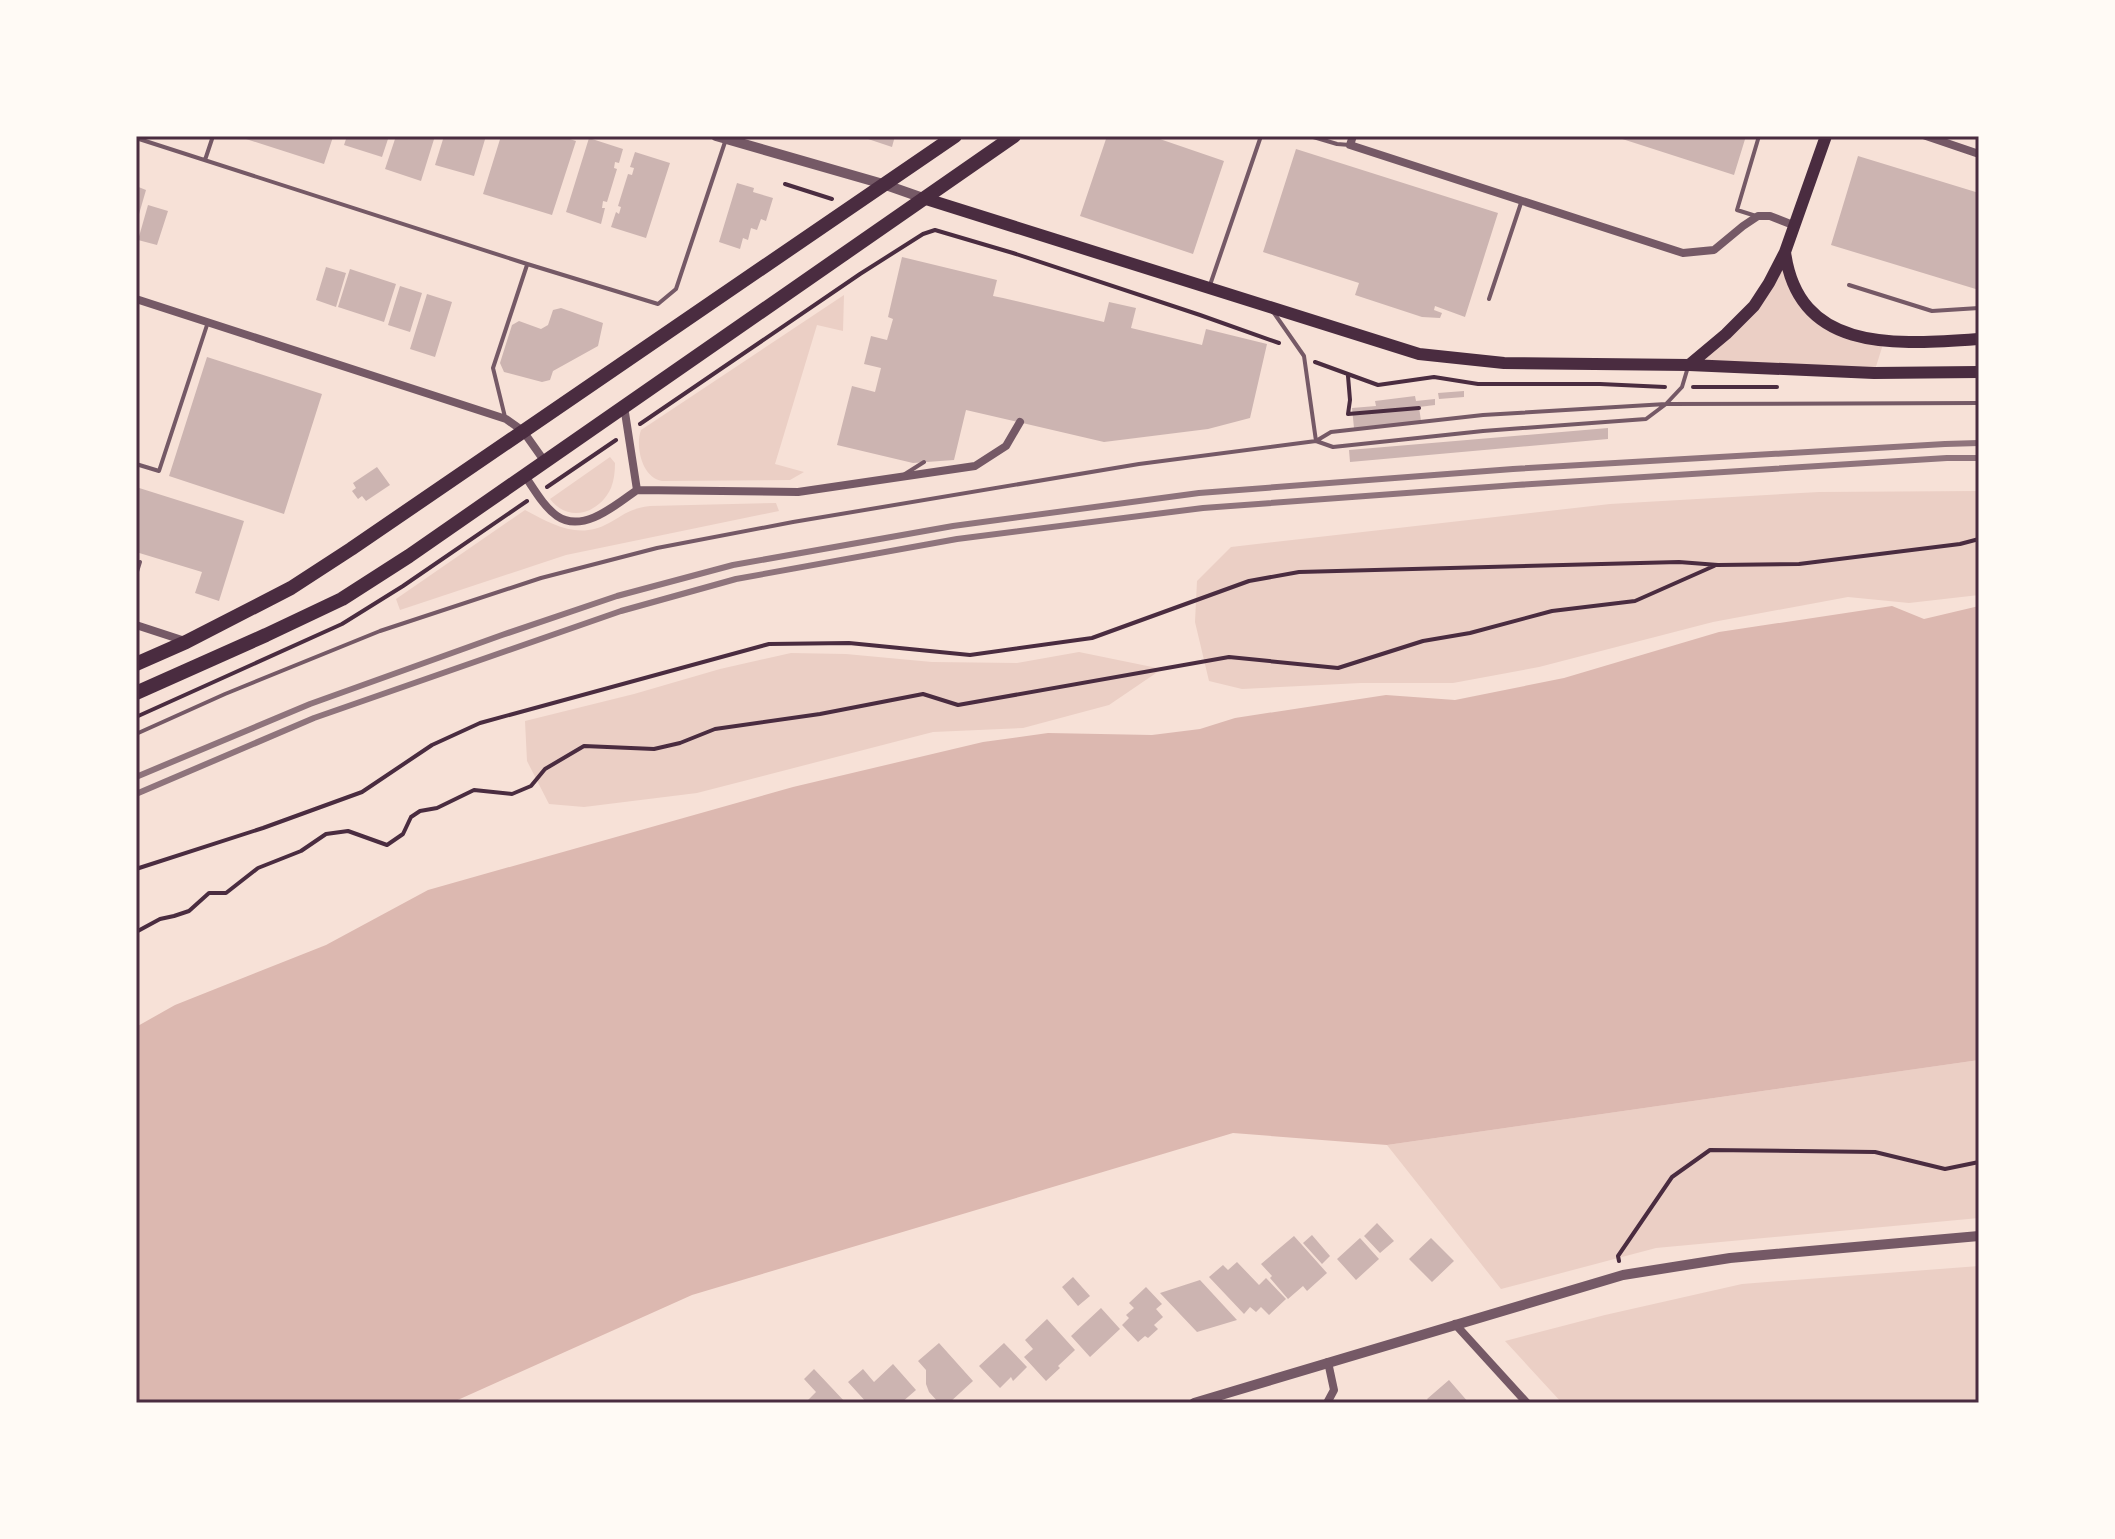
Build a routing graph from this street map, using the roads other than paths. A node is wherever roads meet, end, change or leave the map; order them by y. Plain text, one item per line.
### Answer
1 (213, 136) edge
2 (955, 136) edge
3 (1014, 136) edge
4 (1261, 136) edge
5 (1310, 136) edge
6 (1759, 136) edge
7 (1826, 136) edge
8 (1926, 136) edge
9 (136, 138) edge
10 (721, 138) edge
11 (1351, 140) edge
12 (1979, 154) edge
13 (205, 160) junction
14 (883, 184) junction
15 (923, 198) junction
16 (1521, 200) junction
17 (1758, 216) junction
18 (1793, 225) junction
19 (1785, 252) junction
20 (527, 264) junction
21 (1849, 285) dead end
22 (1209, 289) junction
23 (136, 299) edge
24 (1489, 299) dead end
25 (1270, 308) junction
26 (1979, 308) edge
27 (208, 322) junction
28 (1979, 339) edge
29 (1689, 365) junction
30 (1979, 372) edge
31 (1979, 403) edge
32 (1666, 404) junction
33 (624, 406) junction
34 (506, 419) junction
35 (1020, 422) dead end
36 (523, 431) junction
37 (1316, 441) junction
38 (545, 462) junction
39 (924, 462) dead end
40 (136, 464) edge
41 (525, 476) junction
42 (899, 478) junction
43 (637, 490) junction
44 (140, 562) dead end
45 (136, 575) edge
46 (136, 625) edge
47 (186, 642) junction
48 (136, 664) edge
49 (136, 693) edge
50 (136, 734) edge
51 (1979, 1236) edge
52 (1455, 1324) junction
53 (1328, 1362) junction
54 (1197, 1403) edge
55 (1327, 1403) edge
56 (1527, 1403) edge

1 - 13 lane
2 - 14 main road
3 - 15 main road
4 - 22 lane
5 - 11 lane
6 - 17 lane
7 - 18 main road
8 - 12 street
9 - 13 lane
10 - 14 street
10 - 20 lane
11 - 16 street
13 - 20 lane
14 - 15 street
14 - 36 main road
15 - 22 main road
15 - 33 main road
16 - 17 street
16 - 24 lane
17 - 18 street
18 - 19 main road
19 - 28 main road
19 - 29 main road
20 - 34 lane
21 - 26 lane
22 - 25 main road
23 - 27 street
25 - 29 main road
25 - 37 lane
27 - 34 street
27 - 40 lane
29 - 30 main road
29 - 32 lane
31 - 32 lane
32 - 37 lane
32 - 37 lane
33 - 38 main road
33 - 43 street
34 - 36 street
35 - 42 street
36 - 38 street
36 - 47 main road
37 - 50 lane
38 - 41 main road
39 - 42 lane
41 - 43 street
41 - 49 main road
42 - 43 street
44 - 45 lane
46 - 47 street
47 - 48 main road
51 - 52 street
52 - 53 street
52 - 56 street
53 - 54 street
53 - 55 street

